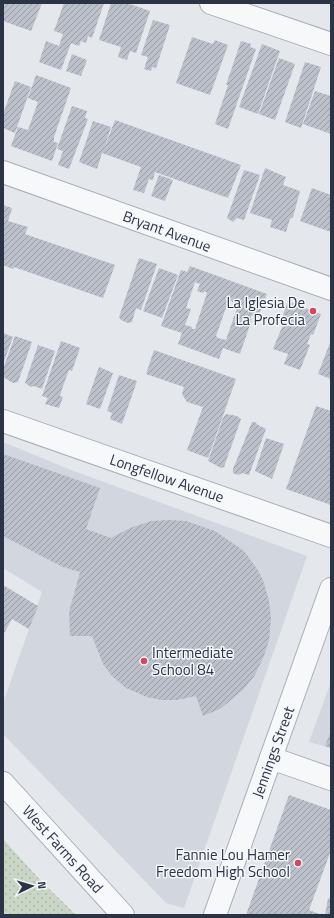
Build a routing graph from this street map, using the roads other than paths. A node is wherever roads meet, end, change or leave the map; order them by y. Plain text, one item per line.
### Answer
1 (211, 3) edge
2 (331, 44) edge
3 (3, 172) edge
4 (331, 290) edge
5 (3, 421) edge
6 (331, 536) edge
7 (331, 589) edge
8 (271, 758) junction
9 (331, 780) edge
10 (3, 783) edge
11 (123, 915) edge
12 (215, 915) edge

1 - 2 street
3 - 4 street, Bryant Avenue
5 - 6 street, Longfellow Avenue
7 - 8 street, Jennings Street
8 - 9 street
8 - 12 street, Jennings Street
10 - 11 street, West Farms Road

